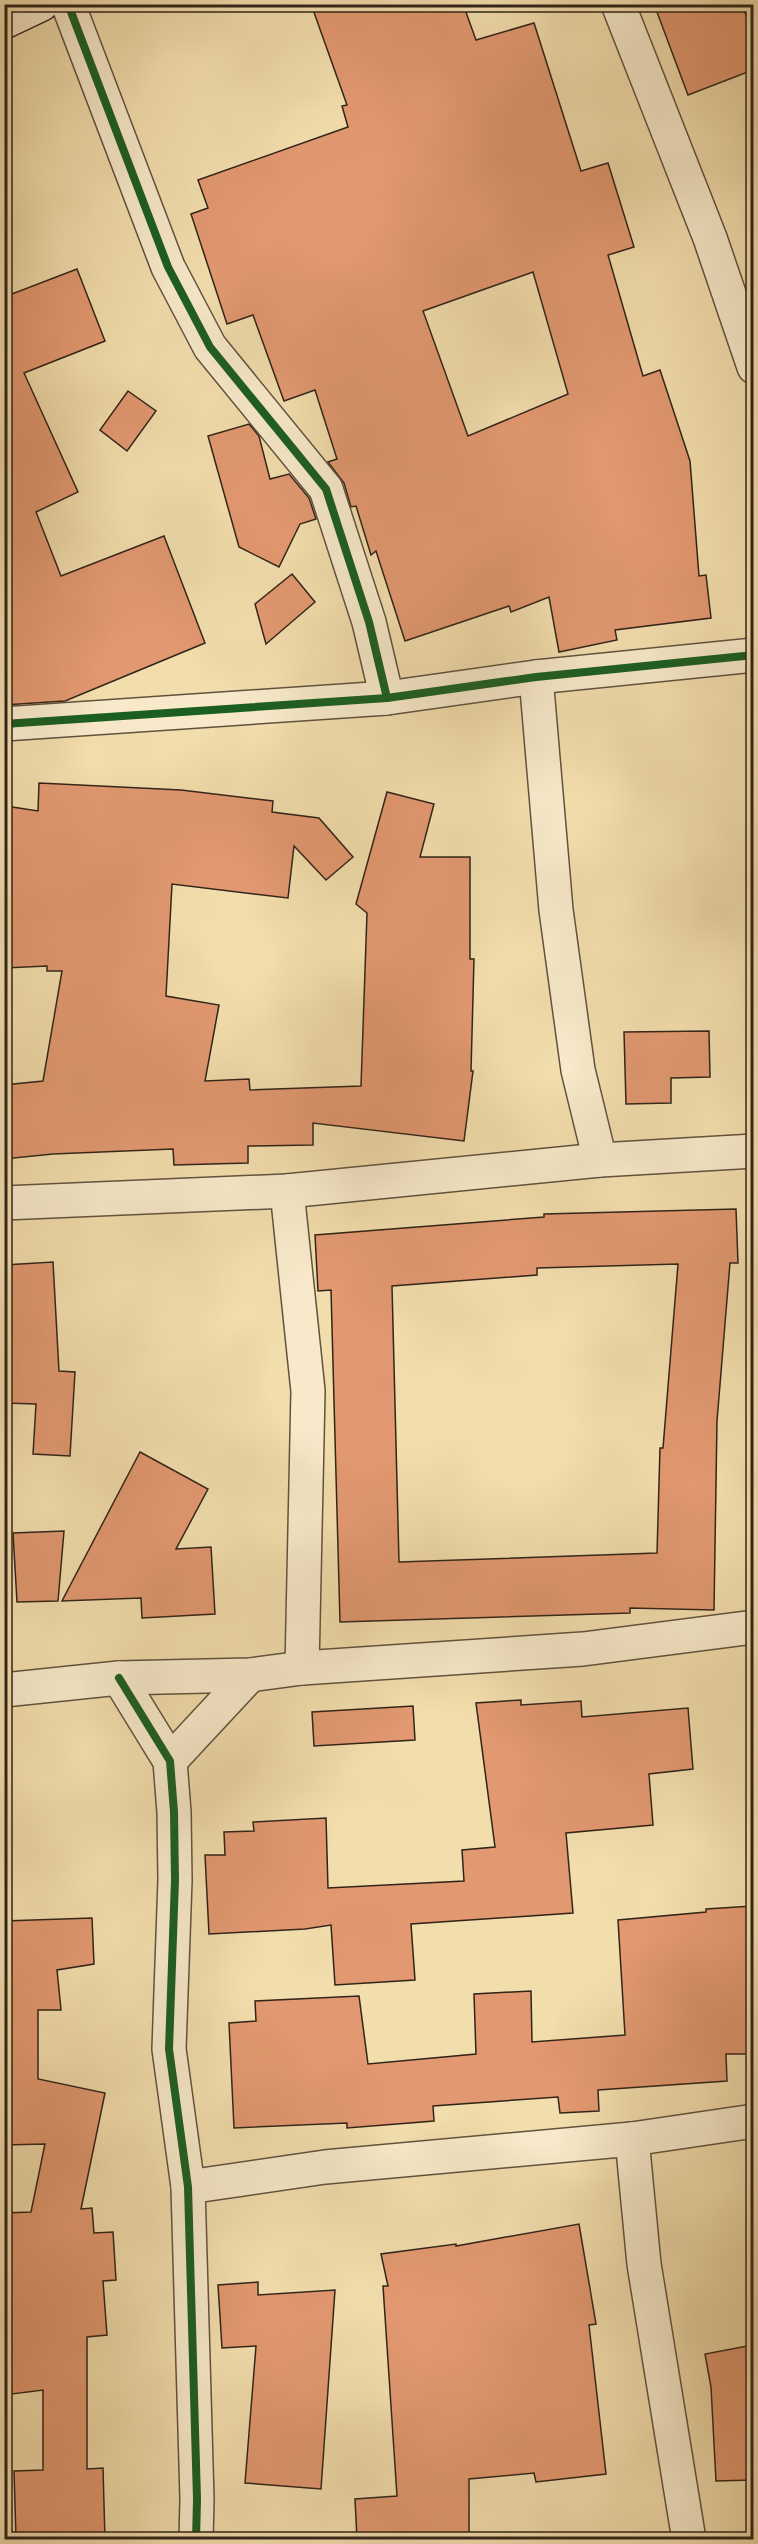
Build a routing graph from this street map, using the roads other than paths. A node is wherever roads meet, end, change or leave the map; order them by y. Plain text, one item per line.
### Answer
1 (42, 4) edge
2 (68, 4) edge
3 (618, 4) edge
4 (4, 22) edge
5 (753, 367) edge
6 (753, 655) edge
7 (536, 678) junction
8 (387, 698) junction
9 (4, 724) edge
10 (753, 1151) edge
11 (600, 1160) junction
12 (287, 1191) junction
13 (4, 1203) edge
14 (753, 1627) edge
15 (302, 1668) junction
16 (250, 1675) junction
17 (119, 1678) junction
18 (4, 1690) edge
19 (170, 1761) junction
20 (753, 2121) edge
21 (632, 2139) junction
22 (188, 2187) junction
23 (196, 2540) edge
24 (689, 2540) edge

1 - 4 street
2 - 8 street
3 - 5 street
6 - 7 street
7 - 8 street
7 - 11 street
8 - 9 street
10 - 11 street
11 - 12 street
12 - 13 street
12 - 15 street
14 - 15 street
15 - 16 street
16 - 17 street
16 - 19 street
17 - 18 street
17 - 19 street
19 - 22 street
20 - 21 street
21 - 22 street
21 - 24 street
22 - 23 street

